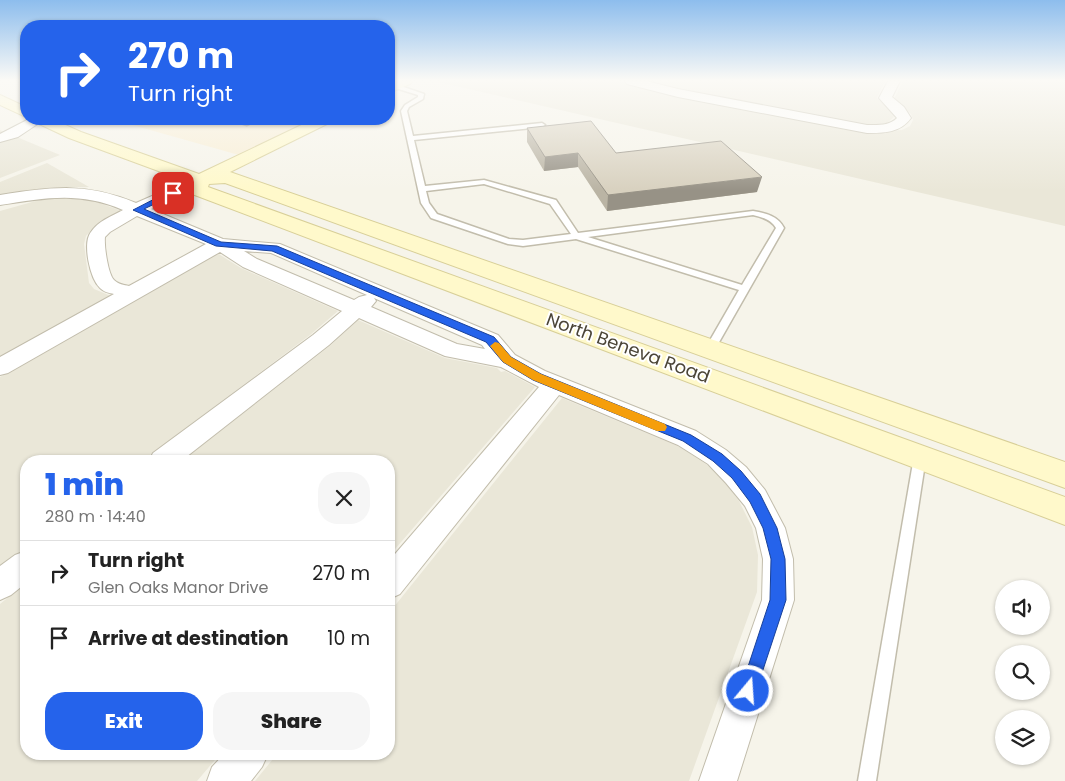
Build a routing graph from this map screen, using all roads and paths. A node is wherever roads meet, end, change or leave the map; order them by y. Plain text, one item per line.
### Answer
1 (405, 117) edge
2 (806, 117) edge
3 (904, 117) edge
4 (20, 122) edge
5 (28, 125) edge
6 (52, 125) edge
7 (314, 125) edge
8 (542, 125) edge
9 (0, 126) edge
10 (0, 138) edge
11 (410, 138) junction
12 (200, 180) junction
13 (422, 190) junction
14 (0, 200) edge
15 (137, 210) junction
16 (576, 236) junction
17 (220, 244) junction
18 (745, 289) junction
19 (377, 292) junction
20 (132, 293) junction
21 (356, 308) junction
22 (710, 349) junction
23 (507, 360) junction
24 (0, 368) edge
25 (555, 384) junction
26 (170, 455) edge
27 (920, 457) junction
28 (1065, 476) edge
29 (1065, 511) edge
30 (20, 570) edge
31 (395, 577) edge
32 (0, 585) edge
33 (244, 760) edge
34 (226, 781) edge
35 (718, 781) edge
36 (868, 781) edge

1 - 11 lane
2 - 3 street
4 - 9 street
5 - 10 street
6 - 12 main road, North Beneva Road
7 - 12 main road
8 - 11 lane
11 - 13 lane
12 - 15 street
12 - 22 main road, North Beneva Road
12 - 27 main road, North Beneva Road
13 - 16 lane
13 - 16 lane
14 - 15 street
15 - 17 street
15 - 20 street
16 - 18 lane
16 - 18 lane
17 - 19 street
17 - 20 street
17 - 21 street
18 - 22 lane
19 - 21 street
19 - 23 street
20 - 24 street
21 - 23 street
21 - 26 street
22 - 28 main road, North Beneva Road
23 - 25 street
25 - 31 street
25 - 35 street
27 - 29 main road, North Beneva Road
27 - 36 lane
30 - 32 street
33 - 34 street

